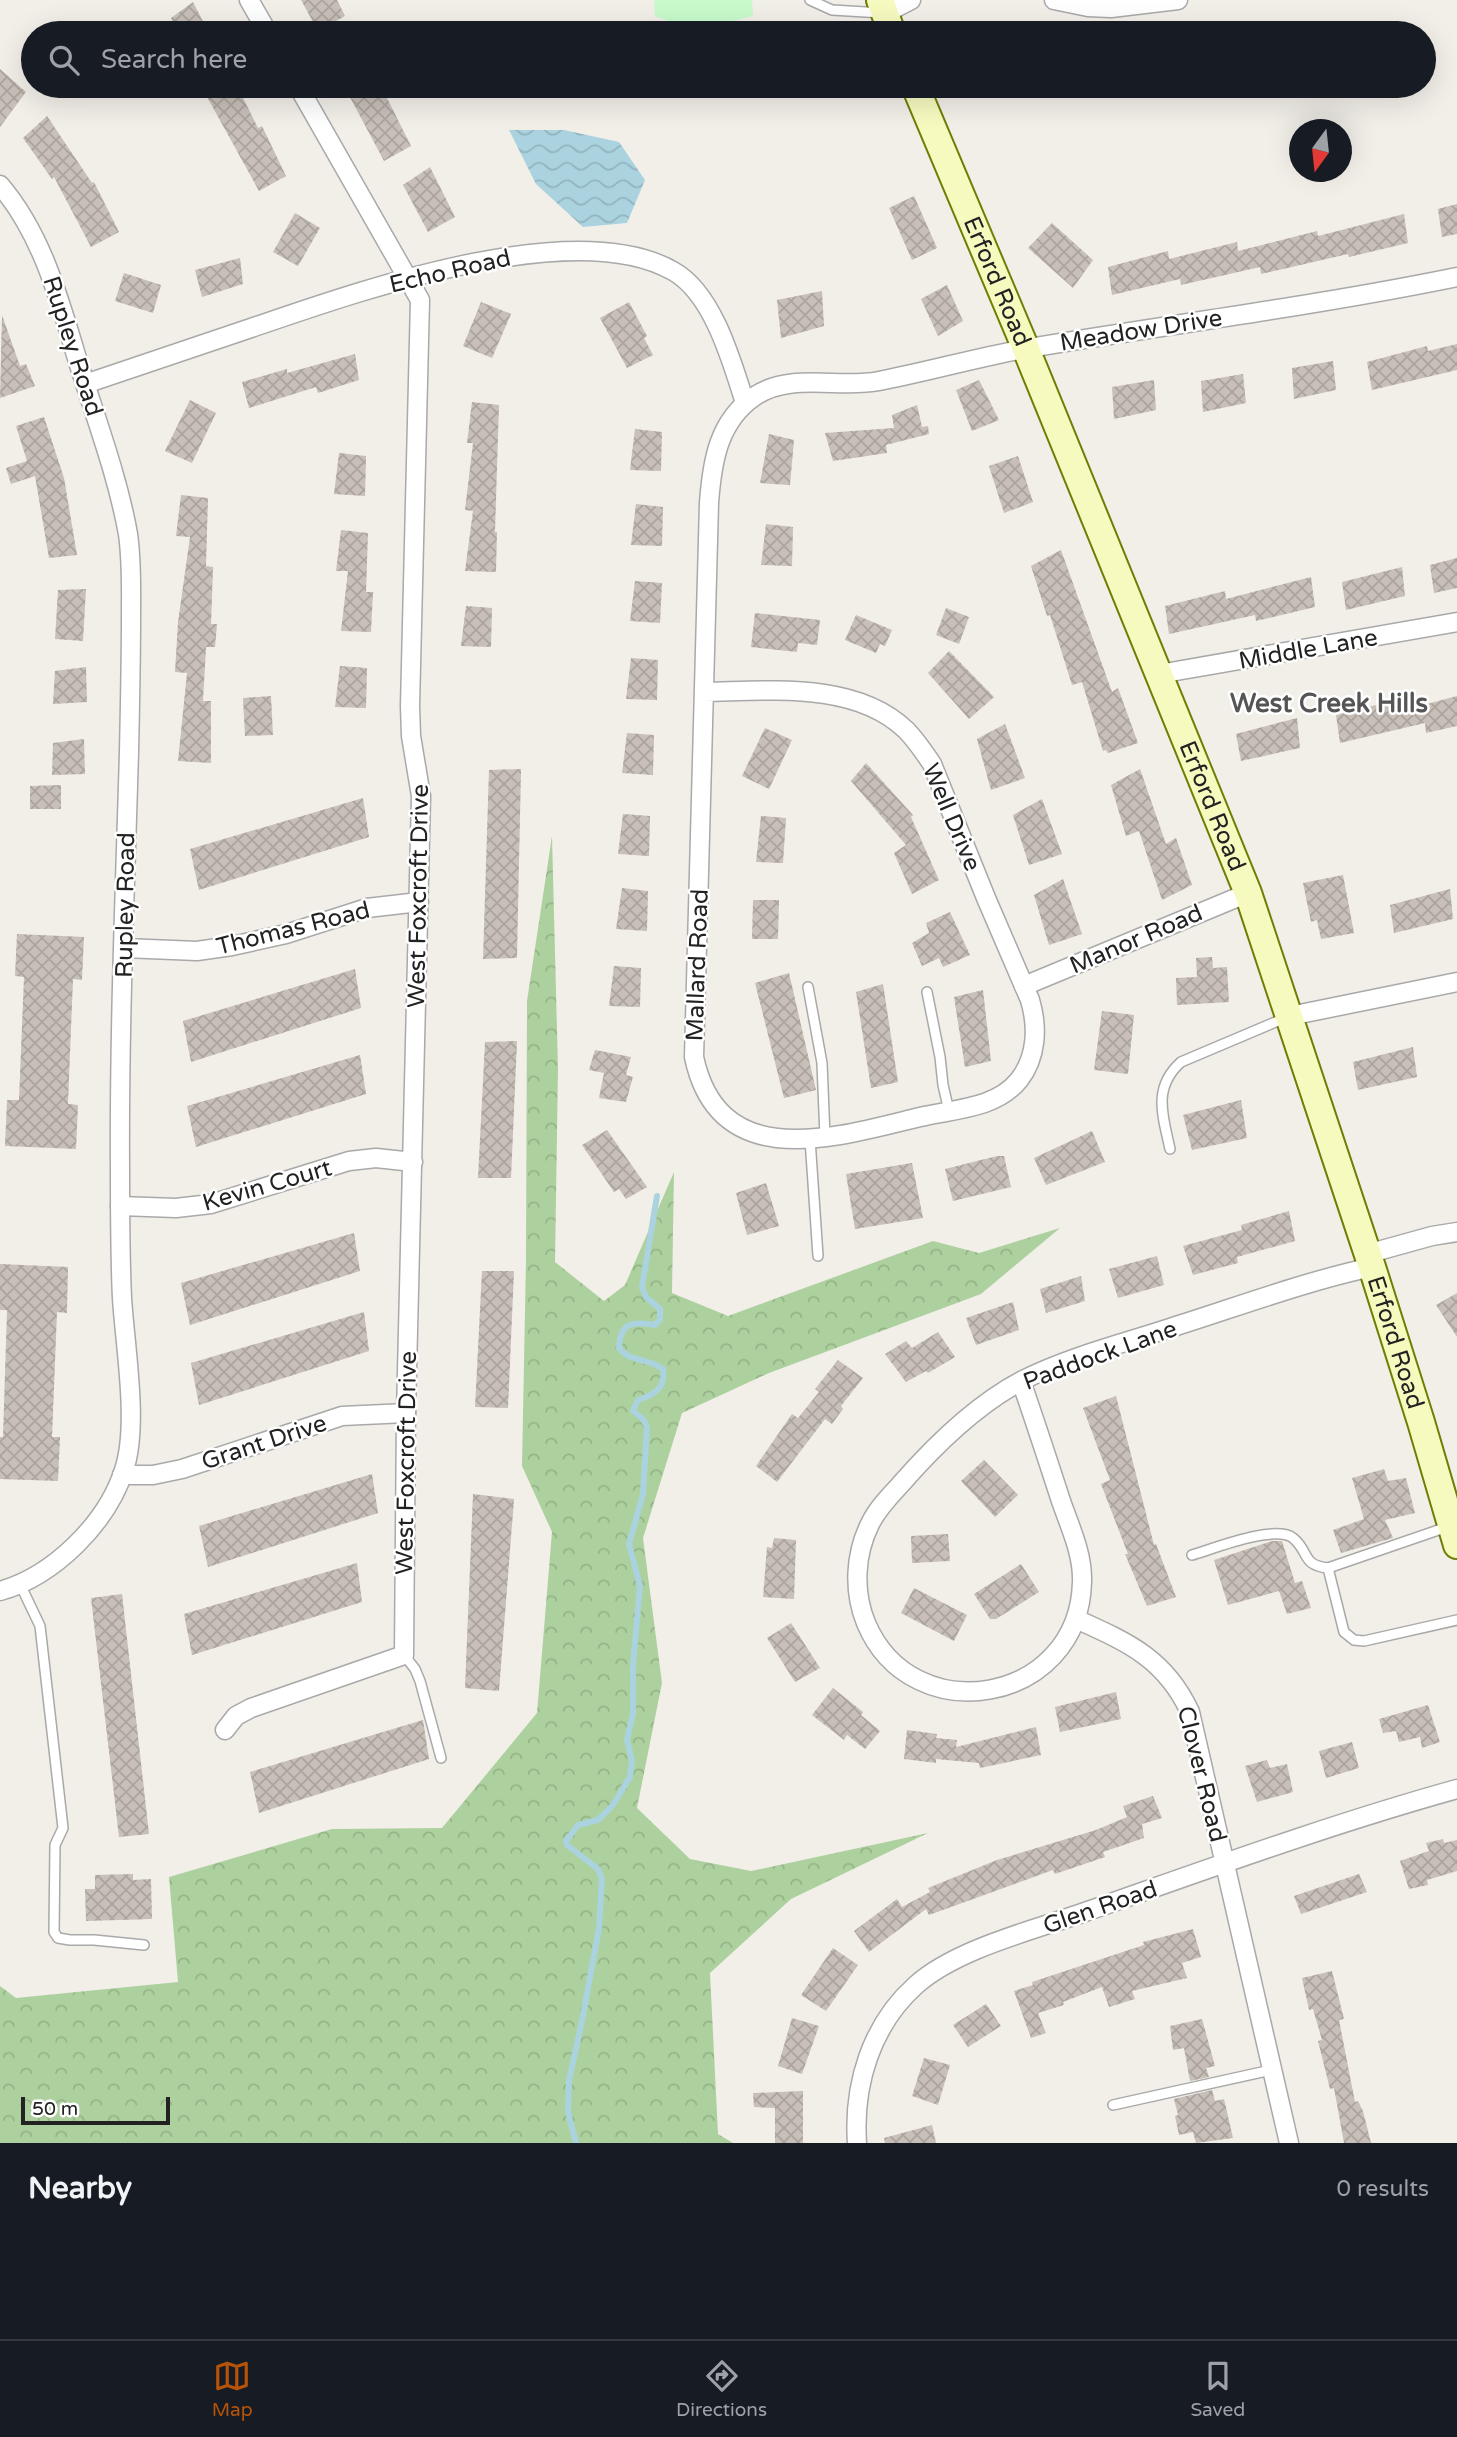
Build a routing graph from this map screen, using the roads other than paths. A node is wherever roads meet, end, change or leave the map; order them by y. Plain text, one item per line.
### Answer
1 (249, 0) edge
2 (810, 0) edge
3 (911, 0) edge
4 (1054, 0) edge
5 (1178, 0) edge
6 (885, 16) edge
7 (261, 21) edge
8 (305, 98) edge
9 (920, 98) edge
10 (0, 185) edge
11 (1457, 277) edge
12 (408, 278) junction
13 (1026, 349) junction
14 (85, 384) junction
15 (746, 403) junction
16 (1457, 622) edge
17 (1159, 674) junction
18 (705, 692) junction
19 (1248, 893) junction
20 (419, 902) junction
21 (124, 948) junction
22 (1457, 982) edge
23 (1024, 986) junction
24 (808, 987) dead end
25 (927, 992) dead end
26 (1290, 1016) junction
27 (949, 1111) junction
28 (817, 1138) junction
29 (1170, 1149) dead end
30 (413, 1162) junction
31 (120, 1206) junction
32 (1457, 1232) edge
33 (818, 1256) dead end
34 (1370, 1261) junction
35 (1021, 1381) junction
36 (406, 1413) junction
37 (122, 1475) junction
38 (1454, 1535) edge
39 (1192, 1555) dead end
40 (1328, 1568) junction
41 (20, 1584) junction
42 (0, 1591) edge
43 (1076, 1619) junction
44 (1457, 1620) edge
45 (404, 1655) junction
46 (225, 1730) dead end
47 (441, 1758) dead end
48 (1457, 1788) edge
49 (1225, 1863) junction
50 (144, 1945) dead end
51 (1271, 2070) junction
52 (1113, 2105) dead end
53 (857, 2143) edge
54 (1289, 2143) edge

1 - 7 street
2 - 6 lane
3 - 6 street
4 - 5 street
8 - 12 street, West Foxcroft Drive
9 - 13 street, Erford Road
10 - 14 street, Rupley Road
11 - 13 street, Meadow Drive
12 - 14 street, Echo Road
12 - 15 street, Echo Road
12 - 20 street, West Foxcroft Drive
13 - 15 street, Meadow Drive
13 - 17 street, Erford Road
14 - 21 street, Rupley Road
15 - 18 street, Mallard Road
16 - 17 street, Middle Lane
17 - 19 street, Erford Road
18 - 23 street, Well Drive
18 - 28 street, Mallard Road
19 - 23 street, Manor Road
19 - 26 street, Erford Road
20 - 21 street, Thomas Road
20 - 30 street, West Foxcroft Drive
21 - 31 street, Rupley Road
22 - 26 street
23 - 27 street, Mallard Road
24 - 28 lane
25 - 27 lane
26 - 29 lane
26 - 34 street, Erford Road
27 - 28 street, Mallard Road
28 - 33 lane
30 - 31 street, Kevin Court
30 - 36 street, West Foxcroft Drive
31 - 37 street, Rupley Road
32 - 34 street, Paddock Lane
34 - 35 street, Paddock Lane
34 - 38 street, Erford Road
35 - 43 street
35 - 43 street, Paddock Lane
36 - 37 street, Grant Drive
36 - 45 street, West Foxcroft Drive
37 - 41 street, Rupley Road
38 - 40 lane
39 - 40 lane
40 - 44 lane
41 - 42 street, Rupley Road
41 - 50 lane
43 - 49 street, Clover Road
45 - 46 street
45 - 47 lane
48 - 49 street, Glen Road
49 - 51 street, Clover Road
49 - 53 street, Glen Road
51 - 52 lane
51 - 54 street, Clover Road

